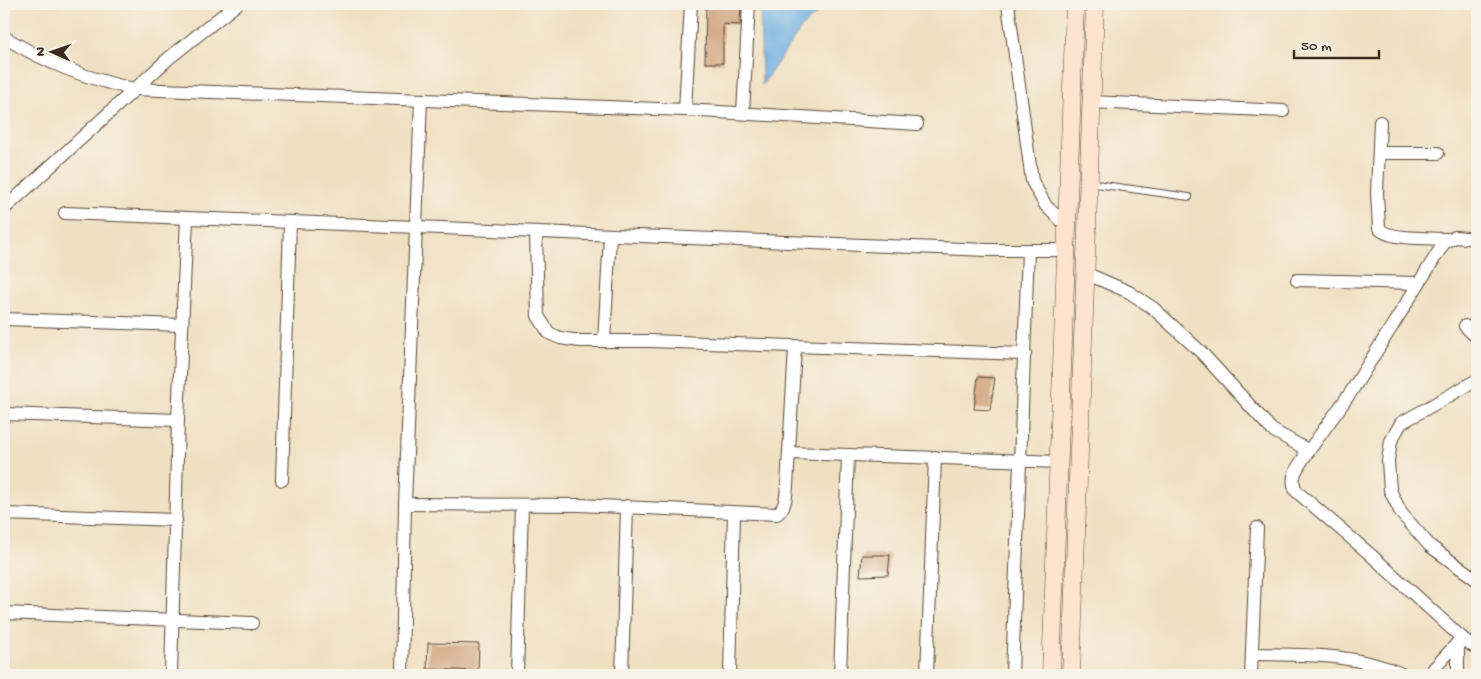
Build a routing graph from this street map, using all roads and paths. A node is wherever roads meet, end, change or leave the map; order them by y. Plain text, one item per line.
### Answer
1 (237, 4) edge
2 (691, 4) edge
3 (749, 4) edge
4 (1008, 4) edge
5 (1075, 4) edge
6 (1095, 4) edge
7 (4, 36) edge
8 (134, 89) junction
9 (421, 100) junction
10 (1091, 102) junction
11 (685, 110) junction
12 (1283, 111) dead end
13 (743, 113) junction
14 (1380, 122) dead end
15 (916, 124) dead end
16 (1379, 152) junction
17 (1438, 153) dead end
18 (1088, 183) junction
19 (1189, 197) dead end
20 (4, 210) edge
21 (65, 213) dead end
22 (187, 218) junction
23 (290, 223) junction
24 (416, 227) junction
25 (1068, 227) junction
26 (536, 234) junction
27 (610, 236) junction
28 (1449, 239) junction
29 (1477, 239) edge
30 (1028, 250) junction
31 (1067, 250) junction
32 (1085, 273) junction
33 (1297, 280) dead end
34 (1419, 282) junction
35 (4, 319) edge
36 (182, 325) junction
37 (1464, 326) dead end
38 (1477, 338) edge
39 (604, 340) junction
40 (795, 348) junction
41 (1024, 354) junction
42 (1477, 380) edge
43 (4, 414) edge
44 (178, 420) junction
45 (789, 453) junction
46 (848, 455) junction
47 (1305, 456) junction
48 (935, 457) junction
49 (1020, 460) junction
50 (1059, 462) junction
51 (282, 480) dead end
52 (405, 504) junction
53 (522, 506) junction
54 (627, 506) junction
55 (734, 513) junction
56 (4, 514) edge
57 (176, 520) junction
58 (1257, 528) dead end
59 (1477, 580) edge
60 (4, 613) edge
61 (173, 618) junction
62 (252, 623) dead end
63 (1460, 640) junction
64 (1477, 649) edge
65 (1252, 654) junction
66 (171, 675) edge
67 (402, 675) edge
68 (518, 675) edge
69 (622, 675) edge
70 (730, 675) edge
71 (840, 675) edge
72 (927, 675) edge
73 (1012, 675) edge
74 (1051, 675) edge
75 (1071, 675) edge
76 (1251, 675) edge
77 (1404, 675) edge
78 (1428, 675) edge
79 (1458, 675) edge

1 - 8 street
2 - 11 street
3 - 13 street
4 - 25 street
5 - 25 street
6 - 10 street
7 - 8 street
8 - 9 street
8 - 20 street
9 - 11 street
9 - 24 street
10 - 12 street
10 - 18 street
11 - 13 street
13 - 15 street
14 - 16 street
16 - 17 street
16 - 28 street
18 - 19 lane
18 - 32 street
21 - 22 street
22 - 23 street
22 - 36 street
23 - 24 street
23 - 51 street
24 - 26 street
24 - 52 street
25 - 31 street
26 - 27 street
26 - 39 street
27 - 30 street
27 - 39 street
28 - 29 street
28 - 34 street
30 - 31 street
30 - 41 street
31 - 50 street
32 - 47 street
32 - 75 street
33 - 34 street
34 - 47 street
35 - 36 street
36 - 44 street
37 - 38 street
39 - 40 street
40 - 41 street
40 - 45 street
41 - 49 street
42 - 59 street
43 - 44 street
44 - 57 street
45 - 46 street
45 - 55 street
46 - 48 street
46 - 71 street
47 - 63 street
48 - 49 street
48 - 72 street
49 - 50 street
49 - 73 street
50 - 74 street
52 - 53 street
52 - 67 street
53 - 54 street
53 - 68 street
54 - 55 street
54 - 69 street
55 - 70 street
56 - 57 street
57 - 61 street
58 - 65 street
60 - 61 street
61 - 62 street
61 - 66 street
63 - 64 street
63 - 78 street
63 - 79 street
65 - 76 street
65 - 77 street

